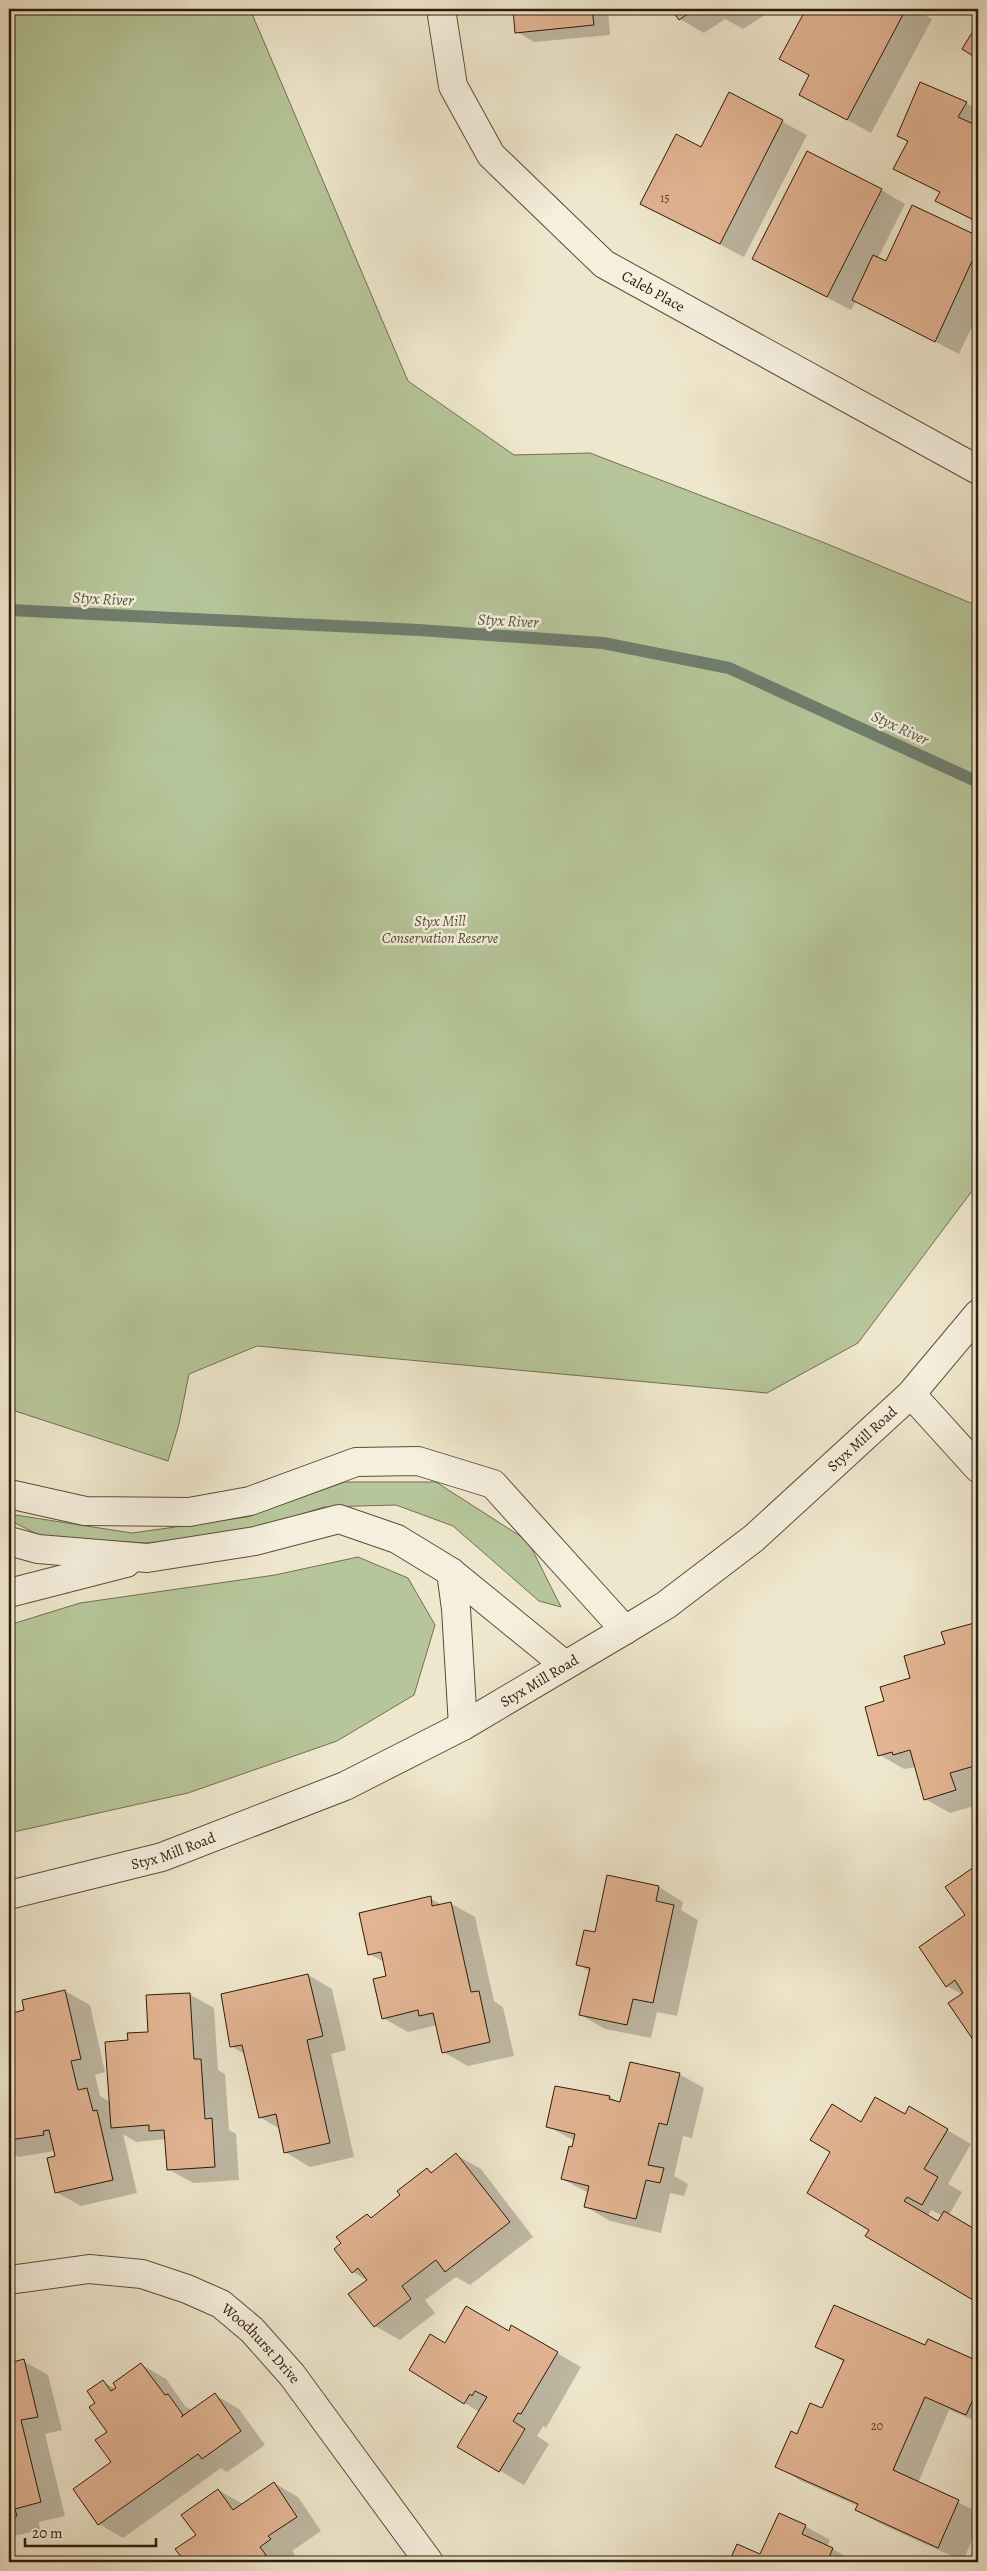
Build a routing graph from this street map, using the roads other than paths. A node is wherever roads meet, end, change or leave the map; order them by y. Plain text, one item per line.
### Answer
1 (442, 9) edge
2 (978, 470) edge
3 (978, 1314) edge
4 (912, 1394) junction
5 (978, 1468) edge
6 (9, 1494) edge
7 (9, 1541) edge
8 (147, 1558) junction
9 (451, 1572) junction
10 (9, 1593) edge
11 (625, 1630) junction
12 (564, 1665) junction
13 (464, 1726) junction
14 (9, 1894) edge
15 (9, 2280) edge
16 (429, 2562) edge

1 - 2 street, Caleb Place
3 - 4 street, Styx Mill Road
4 - 5 street
4 - 11 street, Styx Mill Road
6 - 11 street
7 - 8 street
8 - 9 street
8 - 10 street
9 - 12 street
9 - 13 street
11 - 12 street, Styx Mill Road
12 - 13 street, Styx Mill Road
13 - 14 street, Styx Mill Road
15 - 16 street, Woodhurst Drive

